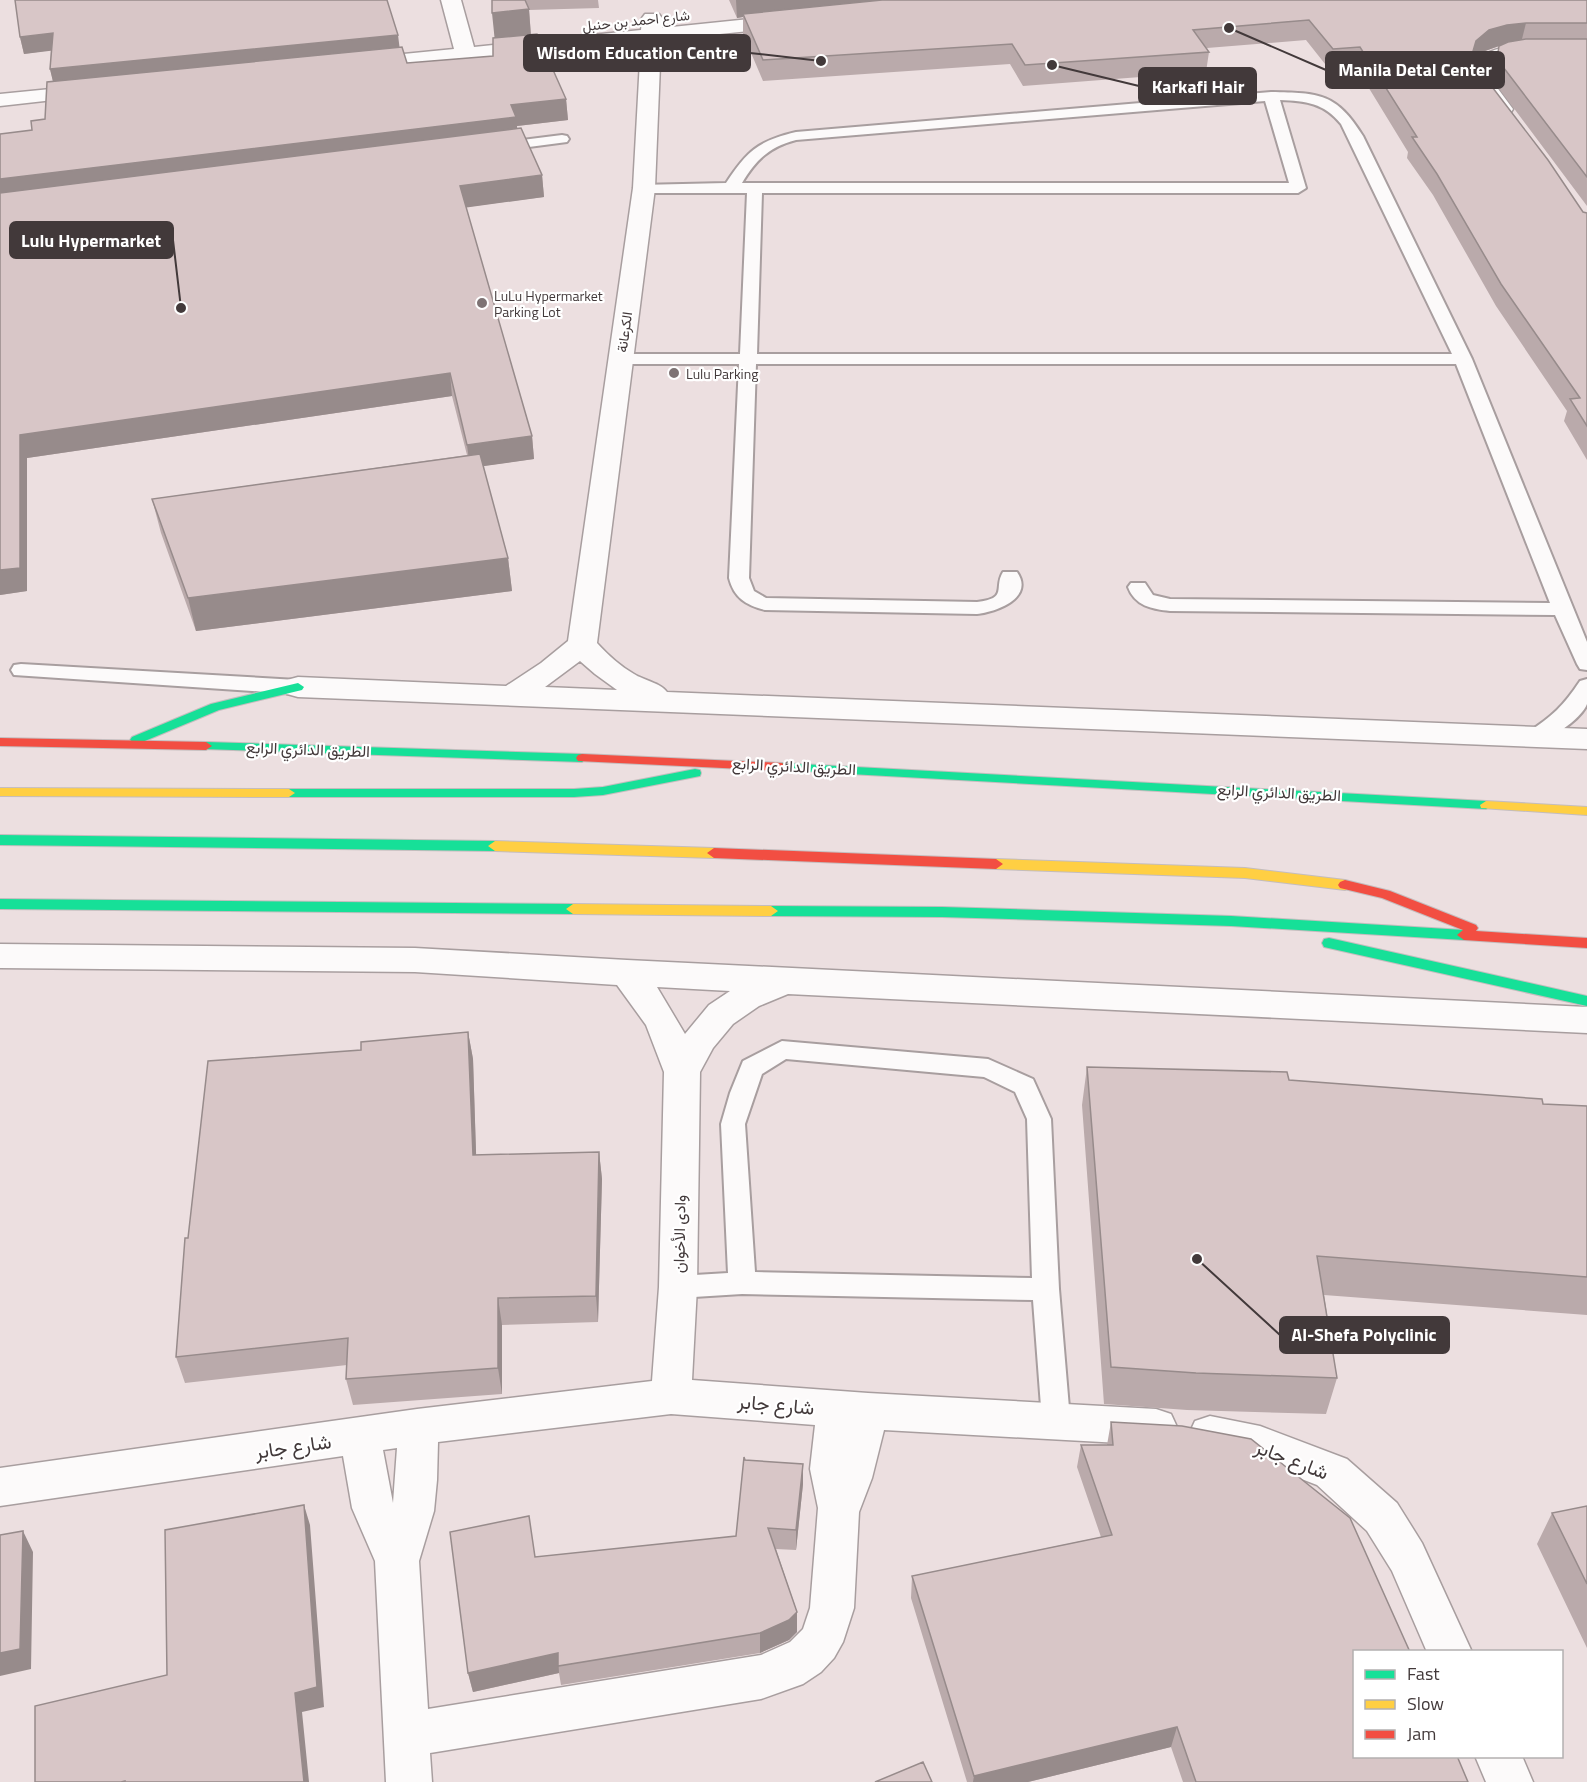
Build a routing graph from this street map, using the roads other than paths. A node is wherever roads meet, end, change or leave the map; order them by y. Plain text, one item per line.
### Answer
1 (451, 0) edge
2 (794, 4) dead end
3 (813, 18) edge
4 (652, 26) junction
5 (463, 46) junction
6 (353, 48) edge
7 (1587, 51) edge
8 (340, 66) edge
9 (106, 90) edge
10 (1271, 96) junction
11 (0, 100) edge
12 (1513, 124) edge
13 (562, 139) dead end
14 (485, 148) edge
15 (644, 188) junction
16 (731, 188) junction
17 (755, 188) junction
18 (621, 359) junction
19 (748, 359) junction
20 (1463, 359) junction
21 (1010, 576) dead end
22 (1138, 587) dead end
23 (1562, 609) junction
24 (582, 644) junction
25 (1587, 664) edge
26 (21, 670) dead end
27 (1587, 686) edge
28 (298, 687) junction
29 (514, 694) junction
30 (681, 701) junction
31 (1535, 737) junction
32 (1587, 739) edge
33 (0, 742) edge
34 (131, 743) junction
35 (741, 763) junction
36 (0, 792) edge
37 (1587, 811) edge
38 (0, 840) edge
39 (0, 904) edge
40 (1231, 921) junction
41 (1492, 937) junction
42 (1587, 943) edge
43 (0, 956) edge
44 (627, 973) junction
45 (788, 980) junction
46 (1587, 1001) edge
47 (1587, 1020) edge
48 (682, 1072) junction
49 (742, 1283) junction
50 (678, 1287) junction
51 (1046, 1289) junction
52 (671, 1396) junction
53 (853, 1411) junction
54 (1056, 1420) junction
55 (417, 1427) junction
56 (362, 1437) junction
57 (0, 1486) edge
58 (397, 1562) junction
59 (1449, 1650) edge
60 (406, 1735) junction
61 (1499, 1758) edge
62 (409, 1782) edge
63 (1510, 1782) edge

1 - 5 street
2 - 4 street, شارع احمد بن حنبل
3 - 4 street, شارع احمد بن حنبل
4 - 5 street, شارع احمد بن حنبل
4 - 15 street, الكرعانة
5 - 6 street, شارع احمد بن حنبل
5 - 8 street, شارع احمد بن حنبل
7 - 12 street
9 - 11 street
10 - 16 lane
10 - 17 lane
10 - 20 lane
13 - 14 lane
15 - 16 lane
15 - 18 street, الكرعانة
16 - 17 lane
17 - 19 lane
18 - 19 lane
18 - 24 street, الكرعانة
19 - 20 lane
19 - 21 lane
20 - 23 lane
22 - 23 lane
23 - 25 lane
24 - 29 street
24 - 30 street
26 - 28 lane
27 - 31 lane
28 - 29 street
28 - 34 main road
29 - 30 street
30 - 31 street
31 - 32 street
33 - 34 main road, الطريق الدائري الرابع
34 - 35 main road, الطريق الدائري الرابع
35 - 36 main road
35 - 37 main road, الطريق الدائري الرابع
38 - 41 main road
39 - 40 main road
40 - 41 main road
40 - 46 main road
41 - 42 main road
43 - 44 street
44 - 45 street
44 - 48 street, وادى الأخوان
45 - 47 street
45 - 48 street, وادى الأخوان
48 - 50 street, وادى الأخوان
49 - 50 lane
49 - 51 lane
49 - 51 lane
50 - 52 street, وادى الأخوان
51 - 54 lane
52 - 53 street, شارع جابر
52 - 55 street, شارع جابر
53 - 54 street, شارع جابر
53 - 60 street
54 - 59 street, شارع جابر
55 - 56 street, شارع جابر
55 - 58 street
56 - 57 street, شارع جابر
56 - 58 street
58 - 60 street
60 - 62 street
61 - 63 street

